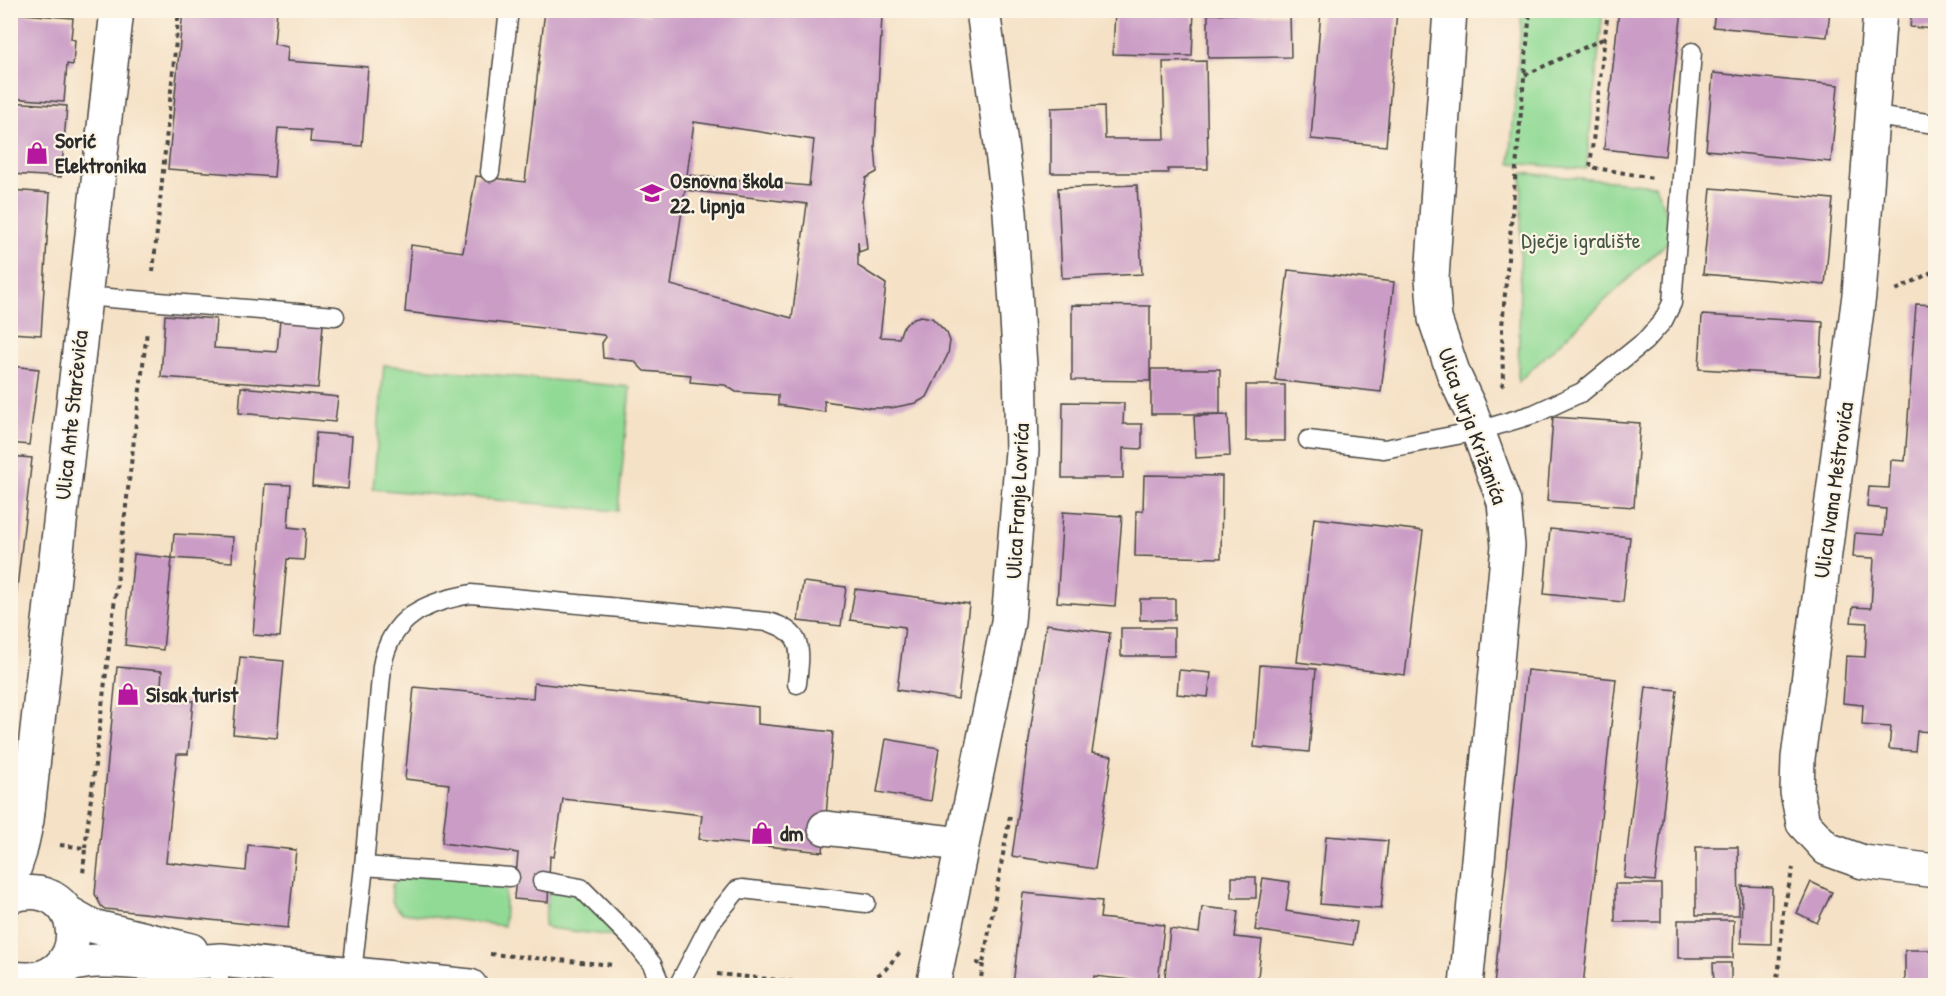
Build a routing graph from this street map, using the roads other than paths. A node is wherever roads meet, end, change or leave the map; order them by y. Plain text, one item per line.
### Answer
1 (117, 10) edge
2 (509, 10) edge
3 (983, 10) edge
4 (1450, 10) edge
5 (1880, 10) edge
6 (1692, 52) dead end
7 (1872, 116) junction
8 (1935, 124) edge
9 (490, 172) dead end
10 (84, 296) junction
11 (335, 316) dead end
12 (1474, 420) junction
13 (1308, 440) dead end
14 (797, 684) dead end
15 (27, 820) junction
16 (825, 828) dead end
17 (961, 844) junction
18 (364, 866) junction
19 (1935, 871) edge
20 (510, 877) dead end
21 (10, 881) edge
22 (542, 881) dead end
23 (10, 896) edge
24 (866, 903) dead end
25 (62, 907) junction
26 (220, 973) edge
27 (352, 973) junction
28 (52, 976) edge
29 (10, 977) edge
30 (470, 986) edge
31 (662, 986) edge
32 (678, 986) edge
33 (933, 986) edge
34 (1466, 986) edge

1 - 10 street, Ulica Ante Starčevića
2 - 9 lane
3 - 17 street, Ulica Franje Lovrića
4 - 12 street, Ulica Jurja Križanića
5 - 7 street, Ulica Ivana Meštrovića
6 - 12 lane
7 - 8 lane
7 - 19 street, Ulica Ivana Meštrovića
10 - 11 lane
10 - 15 street, Ulica Ante Starčevića
12 - 13 lane
12 - 34 street, Ulica Jurja Križanića
14 - 18 lane
15 - 21 street, Ulica Ante Starčevića
15 - 25 street, Ulica Ante Starčevića
16 - 17 street
17 - 33 street, Ulica Franje Lovrića
18 - 20 lane
18 - 27 lane
22 - 31 lane
23 - 25 street
24 - 32 lane
25 - 26 street
25 - 28 street
26 - 27 street
26 - 28 street
27 - 30 street
28 - 29 street

